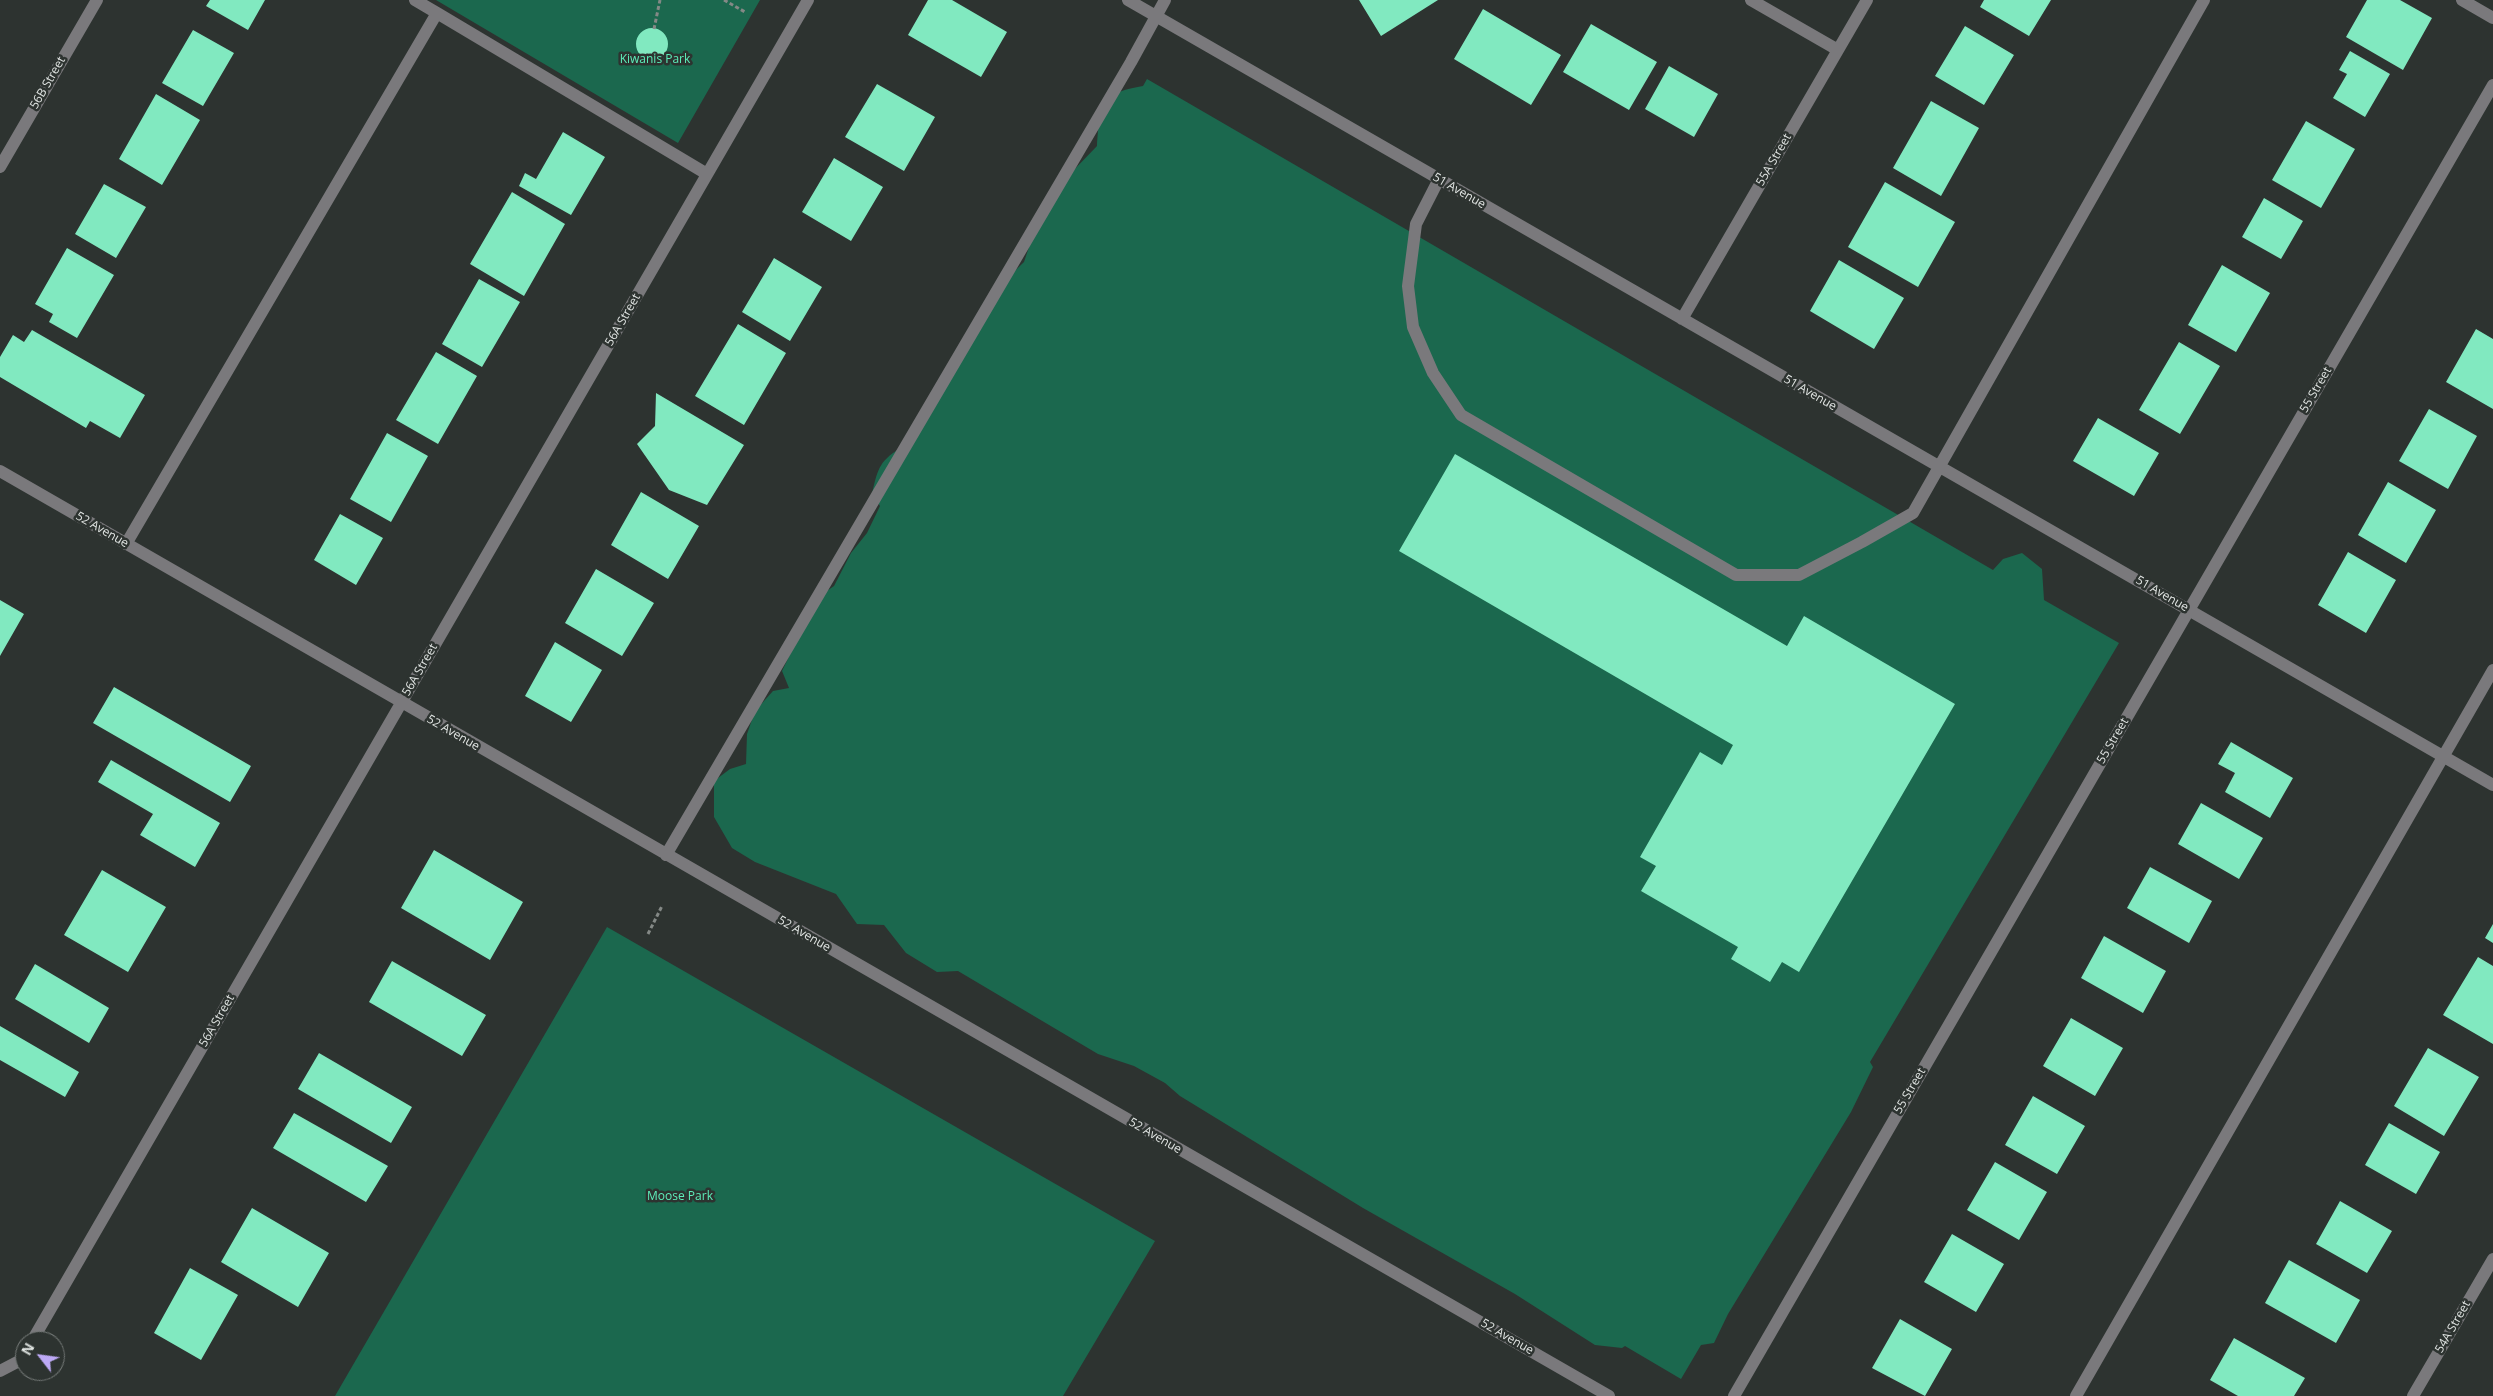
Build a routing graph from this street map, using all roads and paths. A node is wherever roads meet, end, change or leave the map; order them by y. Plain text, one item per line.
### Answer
1 (97, 0) edge
2 (415, 0) edge
3 (660, 0) edge
4 (724, 0) edge
5 (808, 0) edge
6 (1128, 0) edge
7 (1165, 0) edge
8 (1751, 0) edge
9 (1866, 0) edge
10 (2204, 0) edge
11 (2462, 0) edge
12 (745, 12) dead end
13 (437, 13) junction
14 (1156, 16) junction
15 (2493, 18) edge
16 (654, 28) dead end
17 (1838, 50) junction
18 (2493, 86) edge
19 (0, 167) edge
20 (707, 174) junction
21 (1439, 179) junction
22 (1682, 319) junction
23 (1940, 467) junction
24 (0, 471) edge
25 (126, 544) junction
26 (2189, 610) junction
27 (2493, 670) edge
28 (401, 703) junction
29 (2442, 756) junction
30 (2493, 785) edge
31 (666, 855) junction
32 (662, 906) dead end
33 (648, 934) dead end
34 (2493, 1259) edge
35 (38, 1331) edge
36 (15, 1363) edge
37 (0, 1370) edge
38 (1609, 1396) edge
39 (1734, 1396) edge
40 (2076, 1396) edge
41 (2413, 1396) edge

1 - 19 street, 56B Street
2 - 13 street
3 - 16 path
4 - 12 path
5 - 20 street, 56A Street
6 - 14 street, 51 Avenue
7 - 14 street
8 - 17 street
9 - 17 street, 55A Street
10 - 23 street
11 - 15 street
13 - 20 street
13 - 25 street
14 - 21 street, 51 Avenue
14 - 31 street
17 - 22 street, 55A Street
18 - 26 street, 55 Street
20 - 28 street, 56A Street
21 - 22 street, 51 Avenue
21 - 23 street
22 - 23 street, 51 Avenue
23 - 26 street, 51 Avenue
24 - 25 street, 52 Avenue
25 - 28 street, 52 Avenue
26 - 29 street, 51 Avenue
26 - 39 street, 55 Street
27 - 29 street
28 - 31 street, 52 Avenue
28 - 35 street, 56A Street
29 - 30 street, 51 Avenue
29 - 40 street
31 - 38 street, 52 Avenue
32 - 33 path
34 - 41 street, 54A Street
36 - 37 street

